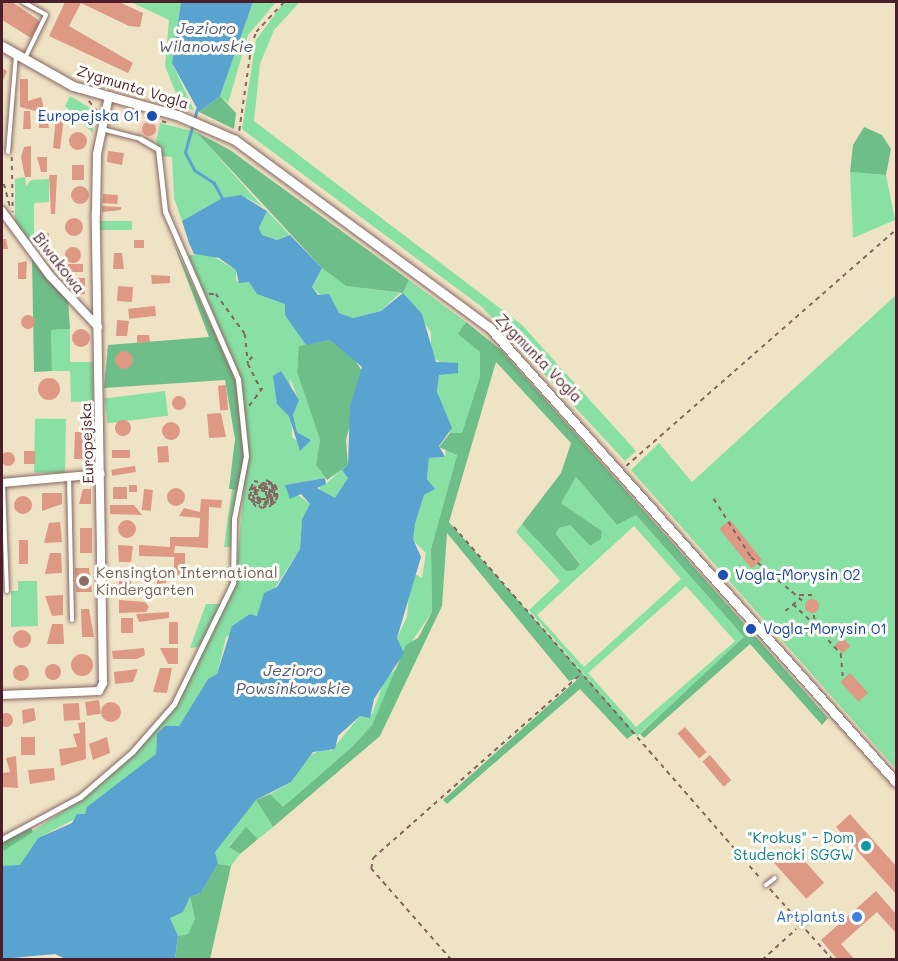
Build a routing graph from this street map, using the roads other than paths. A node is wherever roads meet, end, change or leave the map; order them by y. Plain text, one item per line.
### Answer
1 (23, 2) edge
2 (2, 46) edge
3 (20, 57) junction
4 (109, 96) junction
5 (102, 129) junction
6 (141, 139) joint
7 (10, 152) road end
8 (6, 211) edge
9 (98, 327) junction
10 (101, 474) junction
11 (69, 477) junction
12 (2, 483) edge
13 (7, 591) dead end
14 (72, 620) dead end
15 (2, 695) edge
16 (897, 782) edge
17 (2, 839) edge
18 (775, 878) dead end
19 (766, 885) road end
20 (809, 917) dead end
21 (801, 924) road end

1 - 3 lane
2 - 3 street, Zygmunta Vogla
3 - 4 street, Zygmunta Vogla
3 - 7 lane
4 - 5 street, Europejska
4 - 16 street, Zygmunta Vogla
5 - 6 lane
5 - 9 street, Europejska
6 - 17 street
8 - 9 street, Biwakowa
9 - 10 street, Europejska
10 - 11 street
10 - 15 street, Europejska
11 - 12 street
11 - 14 lane
12 - 13 lane
18 - 19 lane
20 - 21 lane

